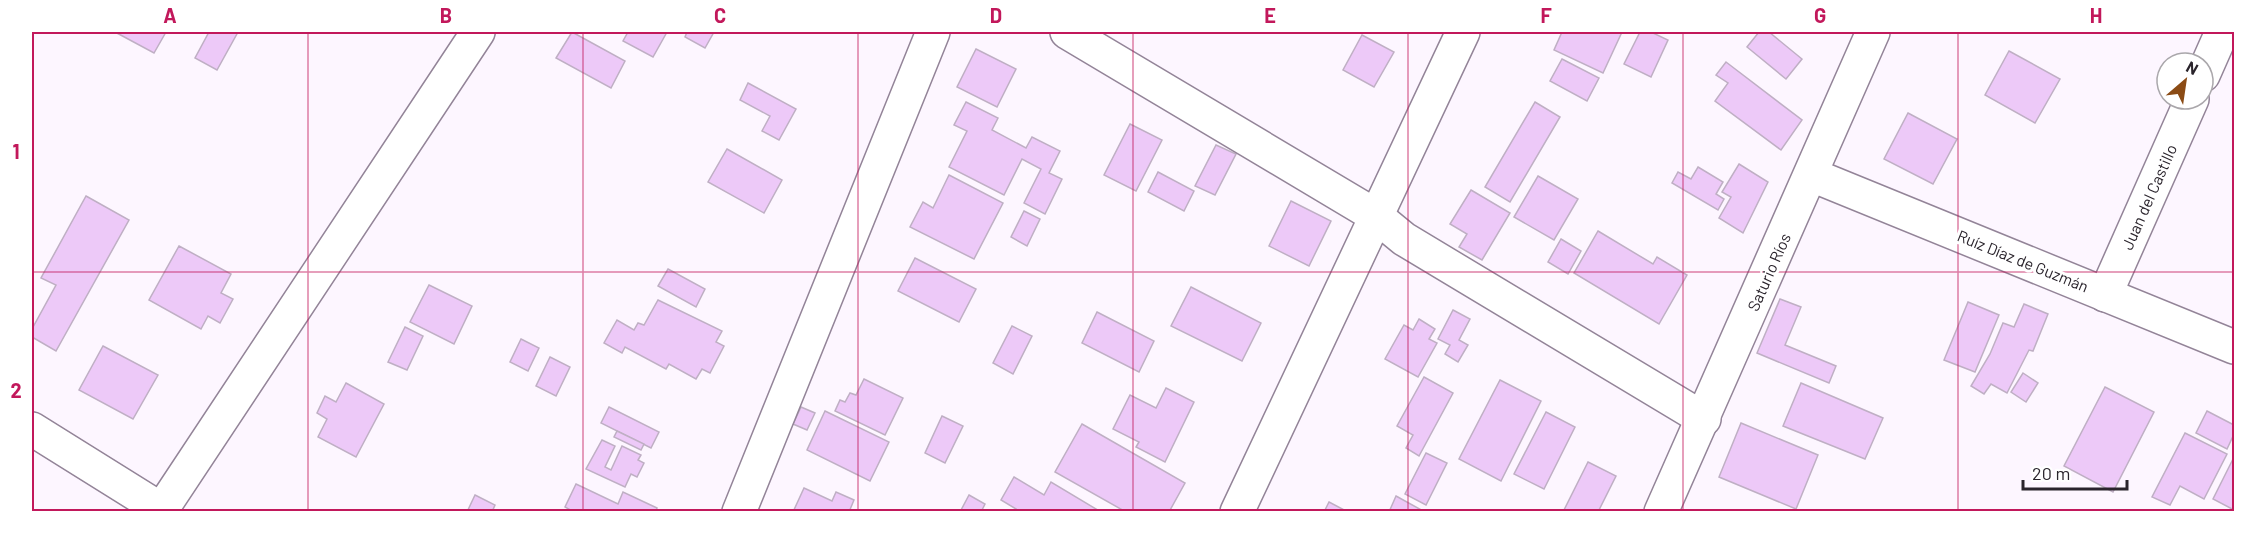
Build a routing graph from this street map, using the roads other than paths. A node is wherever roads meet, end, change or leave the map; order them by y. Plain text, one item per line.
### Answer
1 (478, 32) edge
2 (933, 32) edge
3 (1067, 32) edge
4 (1463, 32) edge
5 (1873, 32) edge
6 (2222, 32) edge
7 (2214, 51) edge
8 (2187, 111) edge
9 (1812, 175) junction
10 (1376, 216) junction
11 (2105, 294) junction
12 (2235, 347) edge
13 (1704, 419) junction
14 (32, 429) edge
15 (162, 511) edge
16 (739, 512) edge
17 (1237, 512) edge
18 (1661, 512) edge

1 - 15 street
2 - 16 street
3 - 10 street
4 - 10 street
5 - 9 street, Saturio Ríos
6 - 7 street
8 - 11 street, Juan del Castillo
9 - 11 street, Ruíz Díaz de Guzmán
9 - 13 street, Saturio Ríos
10 - 13 street
10 - 17 street
11 - 12 street, Ruíz Díaz de Guzmán
13 - 18 street, Saturio Ríos
14 - 15 street

